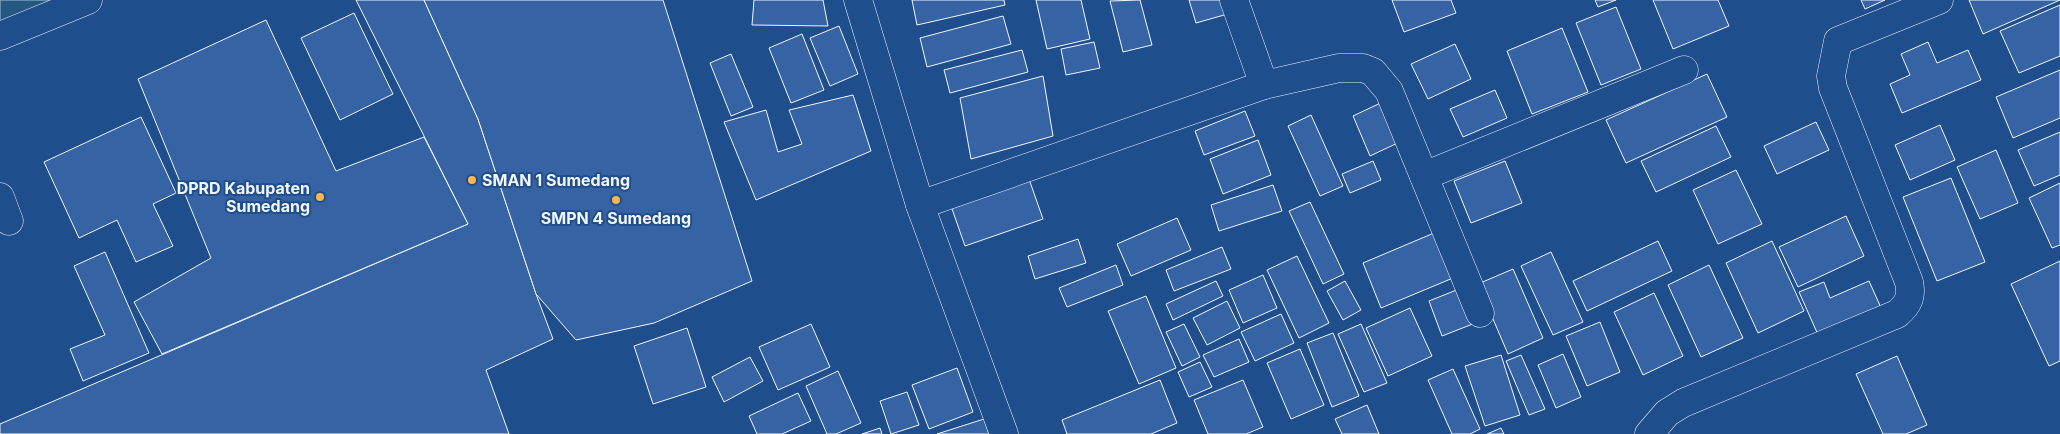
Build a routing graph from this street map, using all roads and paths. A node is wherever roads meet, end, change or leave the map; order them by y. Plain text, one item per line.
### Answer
1 (88, 0) edge
2 (858, 0) edge
3 (1234, 0) edge
4 (1939, 0) edge
5 (0, 36) edge
6 (1684, 70) dead end
7 (1264, 85) junction
8 (1424, 176) junction
9 (920, 205) junction
10 (1480, 313) dead end
11 (1004, 434) edge
12 (1649, 434) edge

1 - 5 street
2 - 9 street
3 - 7 street
4 - 12 street
6 - 8 street
7 - 8 street
7 - 9 street
8 - 10 street
9 - 11 street

